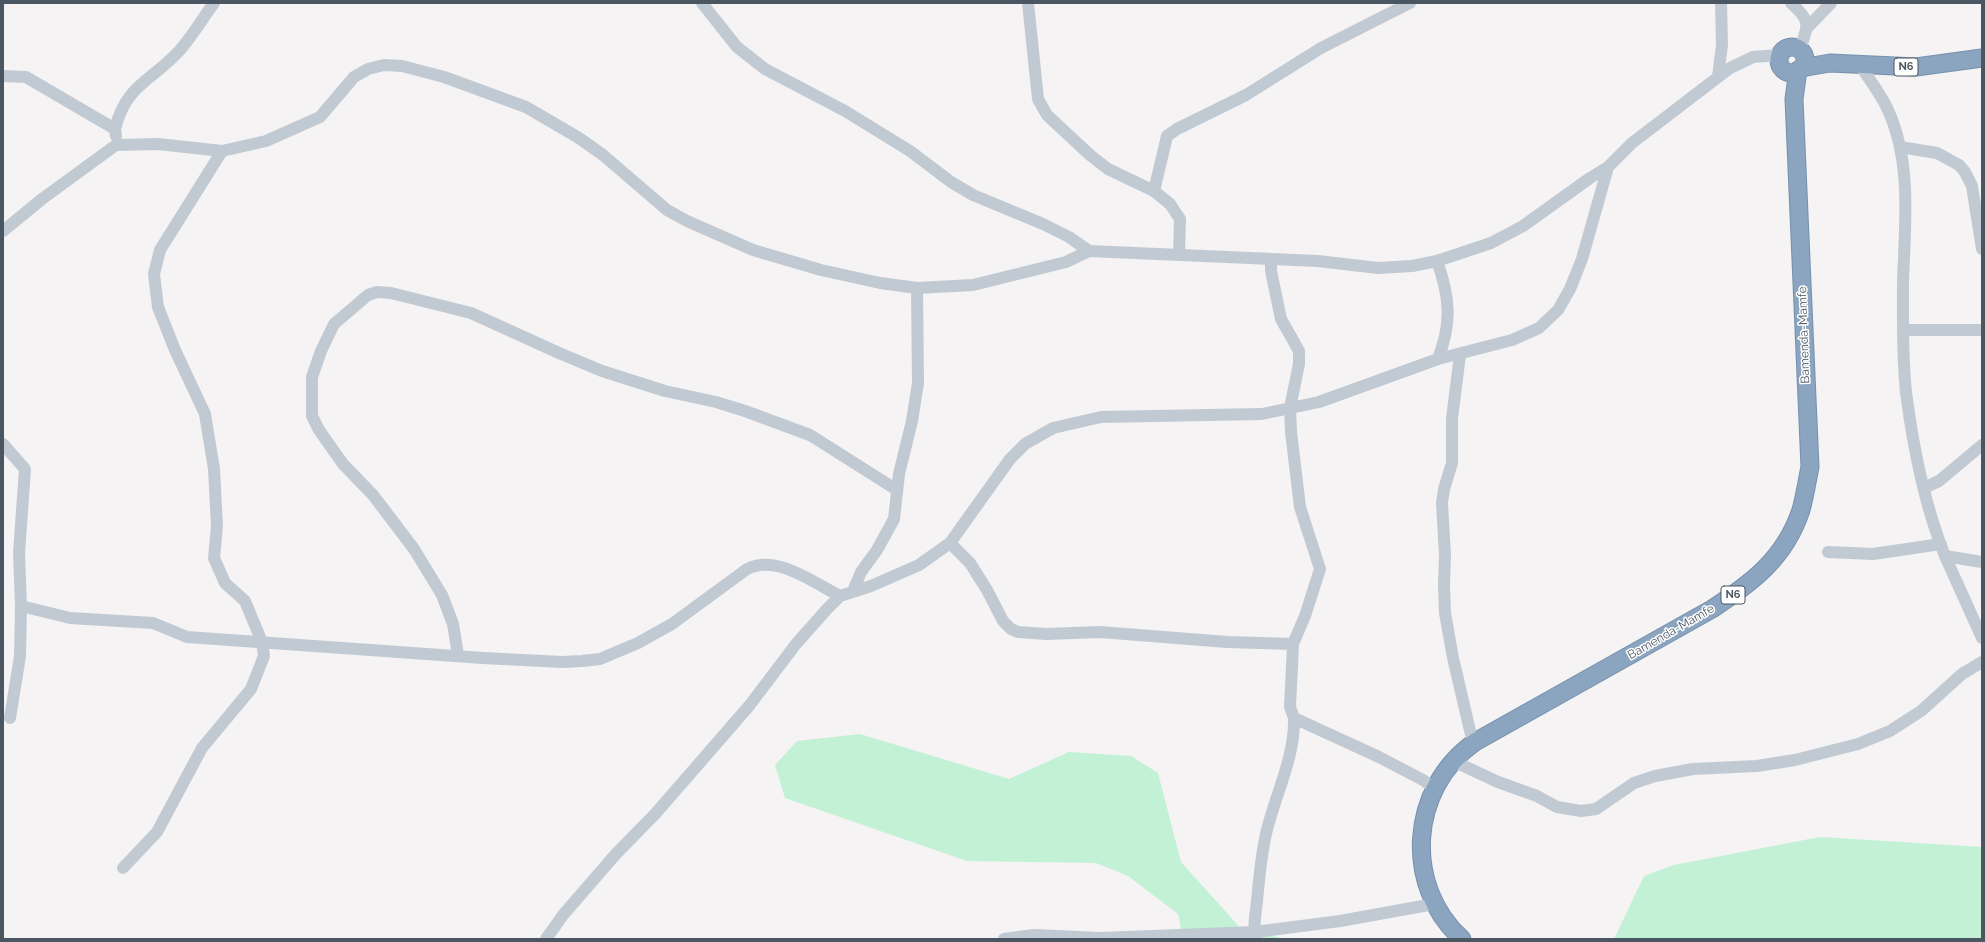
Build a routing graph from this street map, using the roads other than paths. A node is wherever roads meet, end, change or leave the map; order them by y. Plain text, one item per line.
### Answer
1 (214, 3) edge
2 (702, 3) edge
3 (1028, 3) edge
4 (1410, 3) edge
5 (1721, 3) edge
6 (1791, 3) edge
7 (1831, 3) edge
8 (1806, 29) junction
9 (1982, 58) edge
10 (1794, 61) junction
11 (1859, 64) junction
12 (3, 76) edge
13 (1718, 76) junction
14 (115, 129) junction
15 (116, 145) junction
16 (1900, 147) junction
17 (222, 151) junction
18 (1608, 168) junction
19 (1154, 191) junction
20 (3, 231) edge
21 (1982, 249) edge
22 (1089, 251) junction
23 (1179, 255) junction
24 (1271, 259) junction
25 (1437, 261) junction
26 (917, 288) junction
27 (1903, 330) junction
28 (1982, 330) edge
29 (1460, 355) junction
30 (1438, 359) junction
31 (1290, 408) junction
32 (3, 444) edge
33 (1982, 445) edge
34 (1924, 488) junction
35 (897, 490) junction
36 (950, 544) junction
37 (1941, 544) junction
38 (1828, 552) dead end
39 (1945, 556) junction
40 (1982, 562) edge
41 (853, 591) junction
42 (840, 596) junction
43 (21, 606) junction
44 (1982, 638) edge
45 (262, 642) junction
46 (1294, 644) junction
47 (458, 655) junction
48 (1982, 662) edge
49 (10, 718) dead end
50 (1294, 718) junction
51 (1475, 742) junction
52 (1453, 761) junction
53 (1435, 789) junction
54 (122, 868) dead end
55 (1434, 904) junction
56 (1256, 935) edge
57 (1168, 938) edge
58 (546, 939) edge
59 (1004, 939) edge
60 (1462, 939) edge

1 - 14 street
2 - 22 street
3 - 19 street
4 - 19 street
5 - 13 street
6 - 8 street
7 - 8 street
8 - 10 street
9 - 11 highway, N6
10 - 11 highway, N6
10 - 13 street
10 - 51 highway, Bamenda-Mamfe / N6
11 - 16 street
12 - 14 street
13 - 18 street
14 - 15 street
15 - 17 street
15 - 20 street
16 - 21 street
16 - 27 street
17 - 26 street
17 - 45 street
18 - 25 street
18 - 29 street
19 - 23 street
22 - 23 street
22 - 26 street
23 - 24 street
24 - 25 street
24 - 31 street
25 - 30 street
26 - 35 street
27 - 28 street
27 - 34 street
29 - 30 street
29 - 51 street
30 - 31 street
31 - 36 street
31 - 46 street
32 - 43 street
33 - 34 street
34 - 37 street
35 - 41 street
35 - 47 street
36 - 41 street
36 - 46 street
37 - 38 street
37 - 39 street
39 - 40 street
39 - 44 street
41 - 42 street
42 - 47 street
42 - 58 street
43 - 45 street
43 - 49 street
45 - 47 street
45 - 54 street
46 - 50 street
48 - 52 street
50 - 53 street
50 - 56 street
51 - 52 highway, Bamenda-Mamfe / N6
52 - 53 highway, Bamenda-Mamfe / N6
53 - 55 highway, Bamenda-Mamfe / N6
55 - 56 street
55 - 60 highway, Bamenda-Mamfe / N6
56 - 57 street
57 - 59 street

